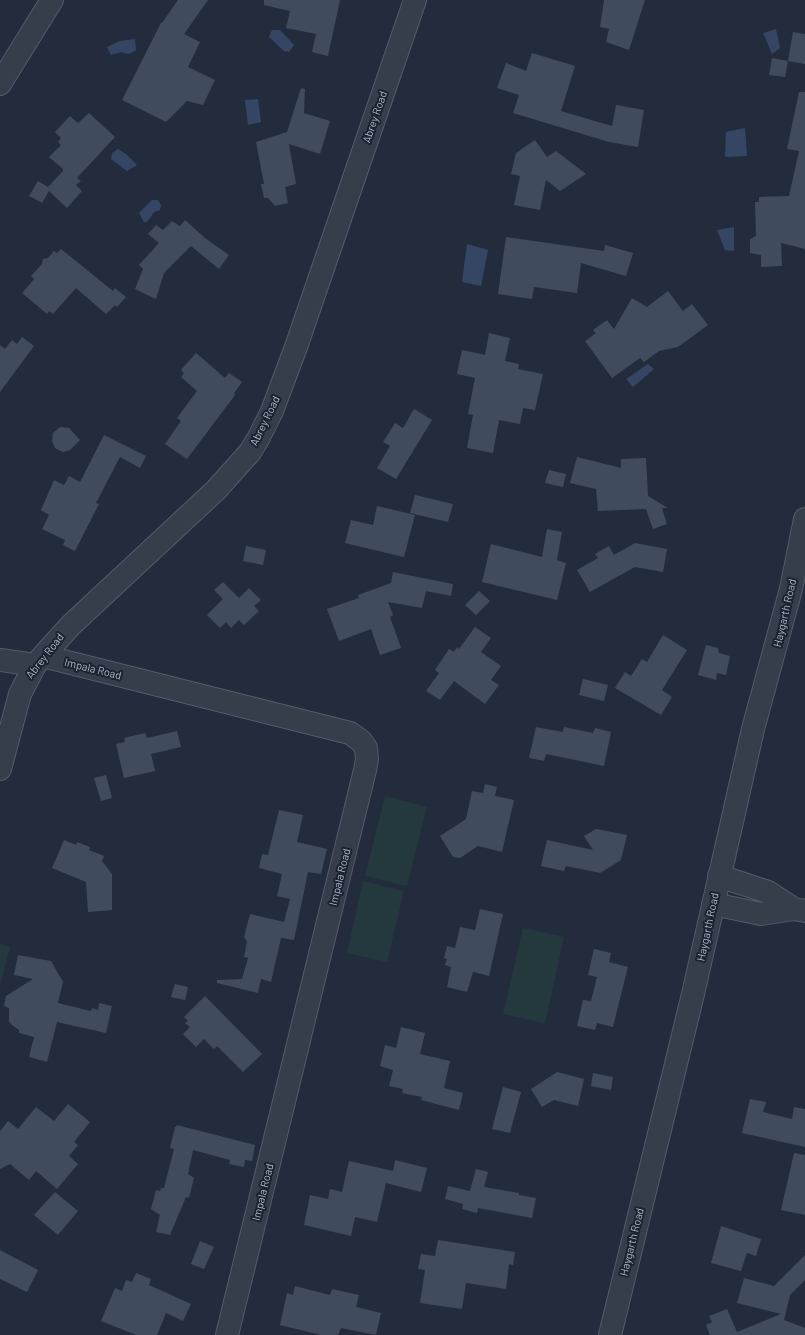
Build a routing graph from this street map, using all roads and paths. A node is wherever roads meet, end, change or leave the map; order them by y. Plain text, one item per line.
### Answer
1 (52, 0) edge
2 (415, 0) edge
3 (0, 84) edge
4 (805, 519) edge
5 (0, 660) edge
6 (39, 661) junction
7 (0, 769) edge
8 (719, 876) junction
9 (713, 904) junction
10 (800, 910) edge
11 (227, 1335) edge
12 (610, 1335) edge

1 - 3 street
2 - 6 street, Abrey Road
4 - 8 street, Haygarth Road
5 - 6 street, Impala Road
6 - 7 street, Abrey Road
6 - 11 street, Impala Road
8 - 9 street, Haygarth Road
8 - 10 street
9 - 10 street
9 - 12 street, Haygarth Road

